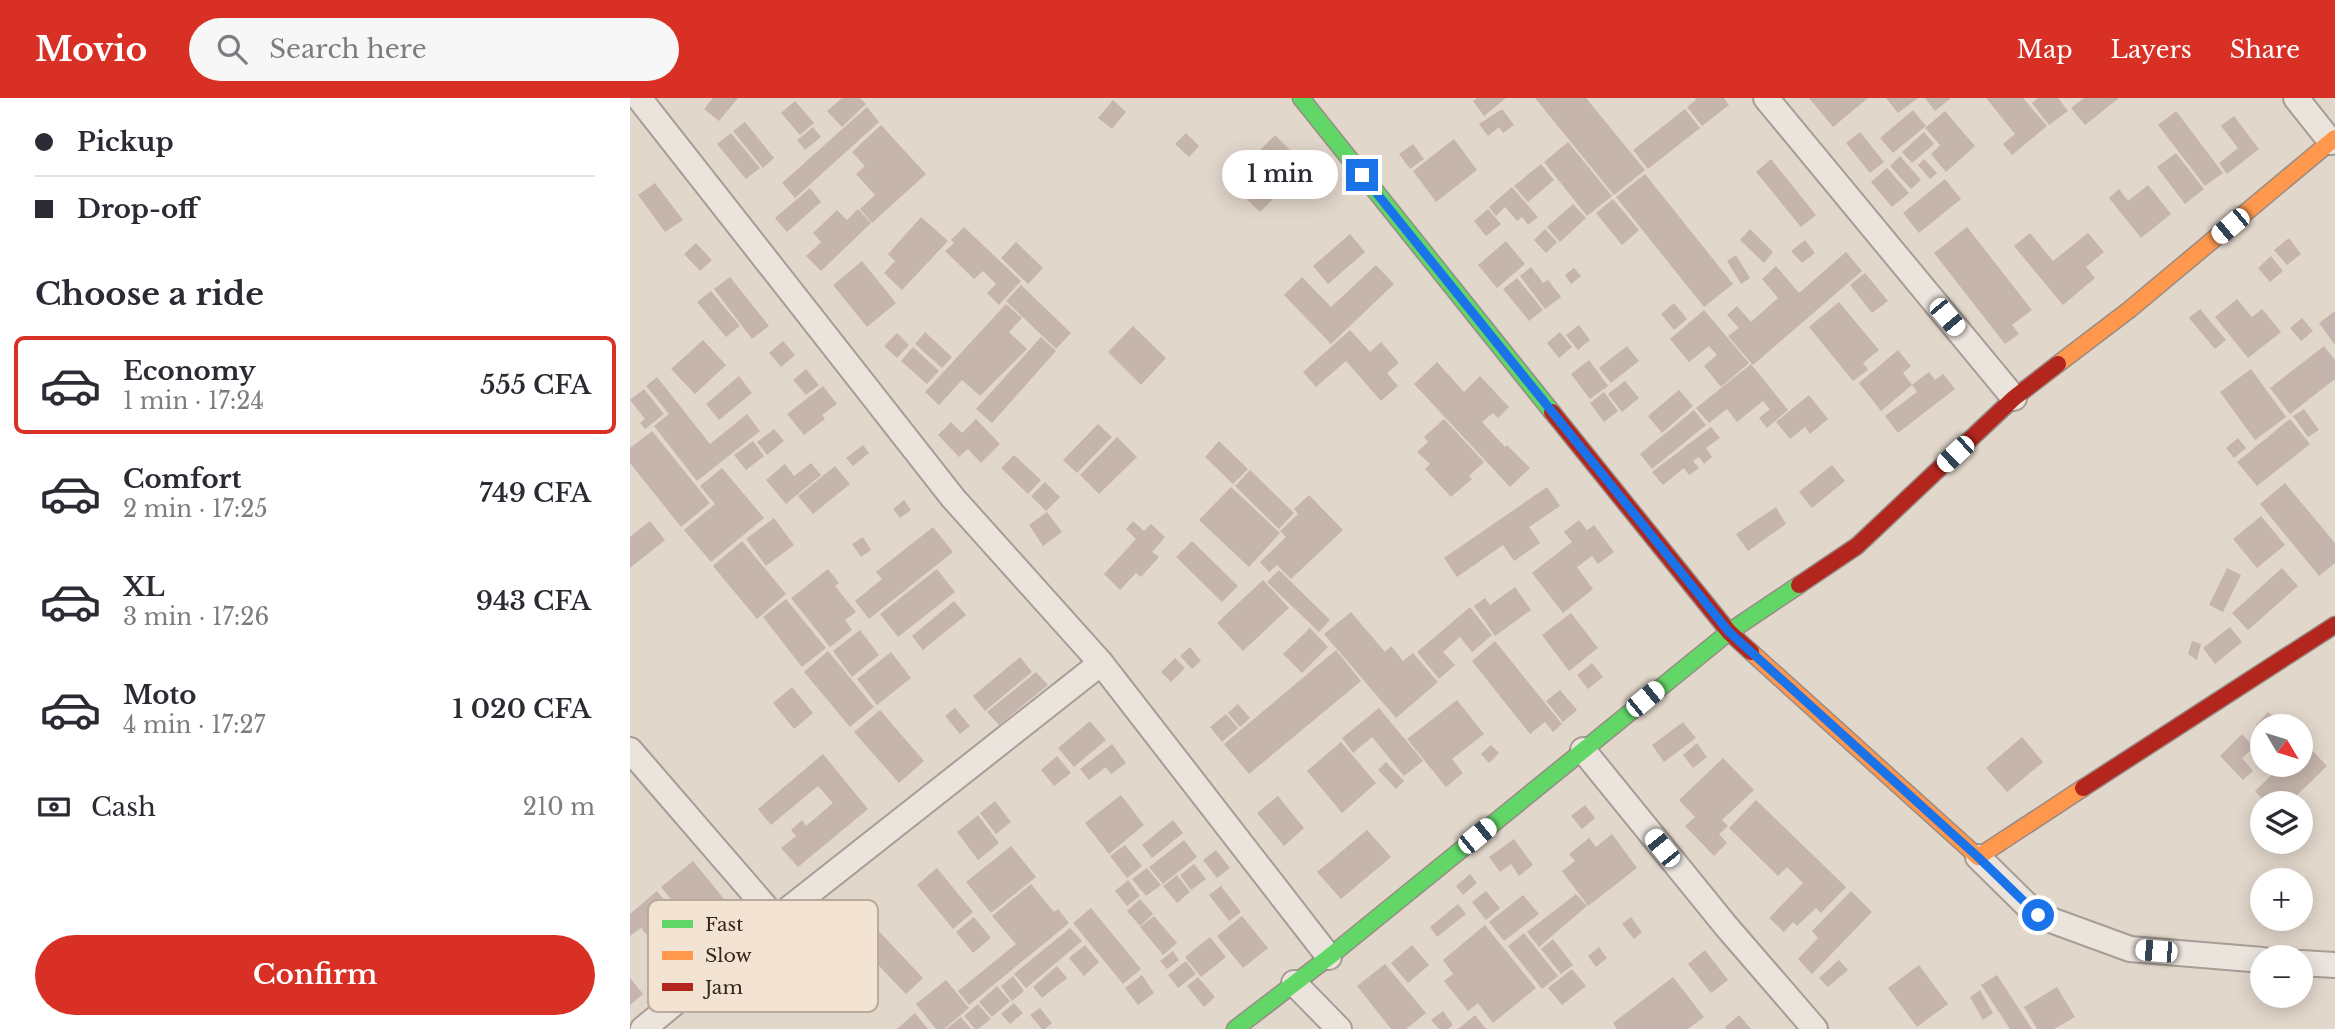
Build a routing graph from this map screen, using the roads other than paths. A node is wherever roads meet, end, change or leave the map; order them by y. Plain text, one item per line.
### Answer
1 (639, 98) edge
2 (1301, 98) edge
3 (1766, 98) edge
4 (2296, 98) edge
5 (2333, 140) edge
6 (2014, 398) junction
7 (2335, 625) edge
8 (1729, 632) junction
9 (1101, 663) junction
10 (630, 750) edge
11 (1583, 750) junction
12 (1978, 857) junction
13 (760, 900) edge
14 (800, 900) edge
15 (1329, 957) junction
16 (2250, 959) edge
17 (2313, 964) edge
18 (2335, 965) edge
19 (1294, 983) junction
20 (664, 1012) edge
21 (643, 1029) edge
22 (1235, 1029) edge
23 (1339, 1029) edge
24 (1815, 1029) edge

1 - 9 street
2 - 8 street
3 - 6 street
4 - 5 street
5 - 6 street
6 - 8 street
7 - 12 street
8 - 11 street
8 - 12 street
9 - 14 street
9 - 15 street
10 - 13 street
11 - 15 street
11 - 24 street
12 - 16 street
15 - 19 street
17 - 18 street
19 - 22 street
19 - 23 street
20 - 21 street

